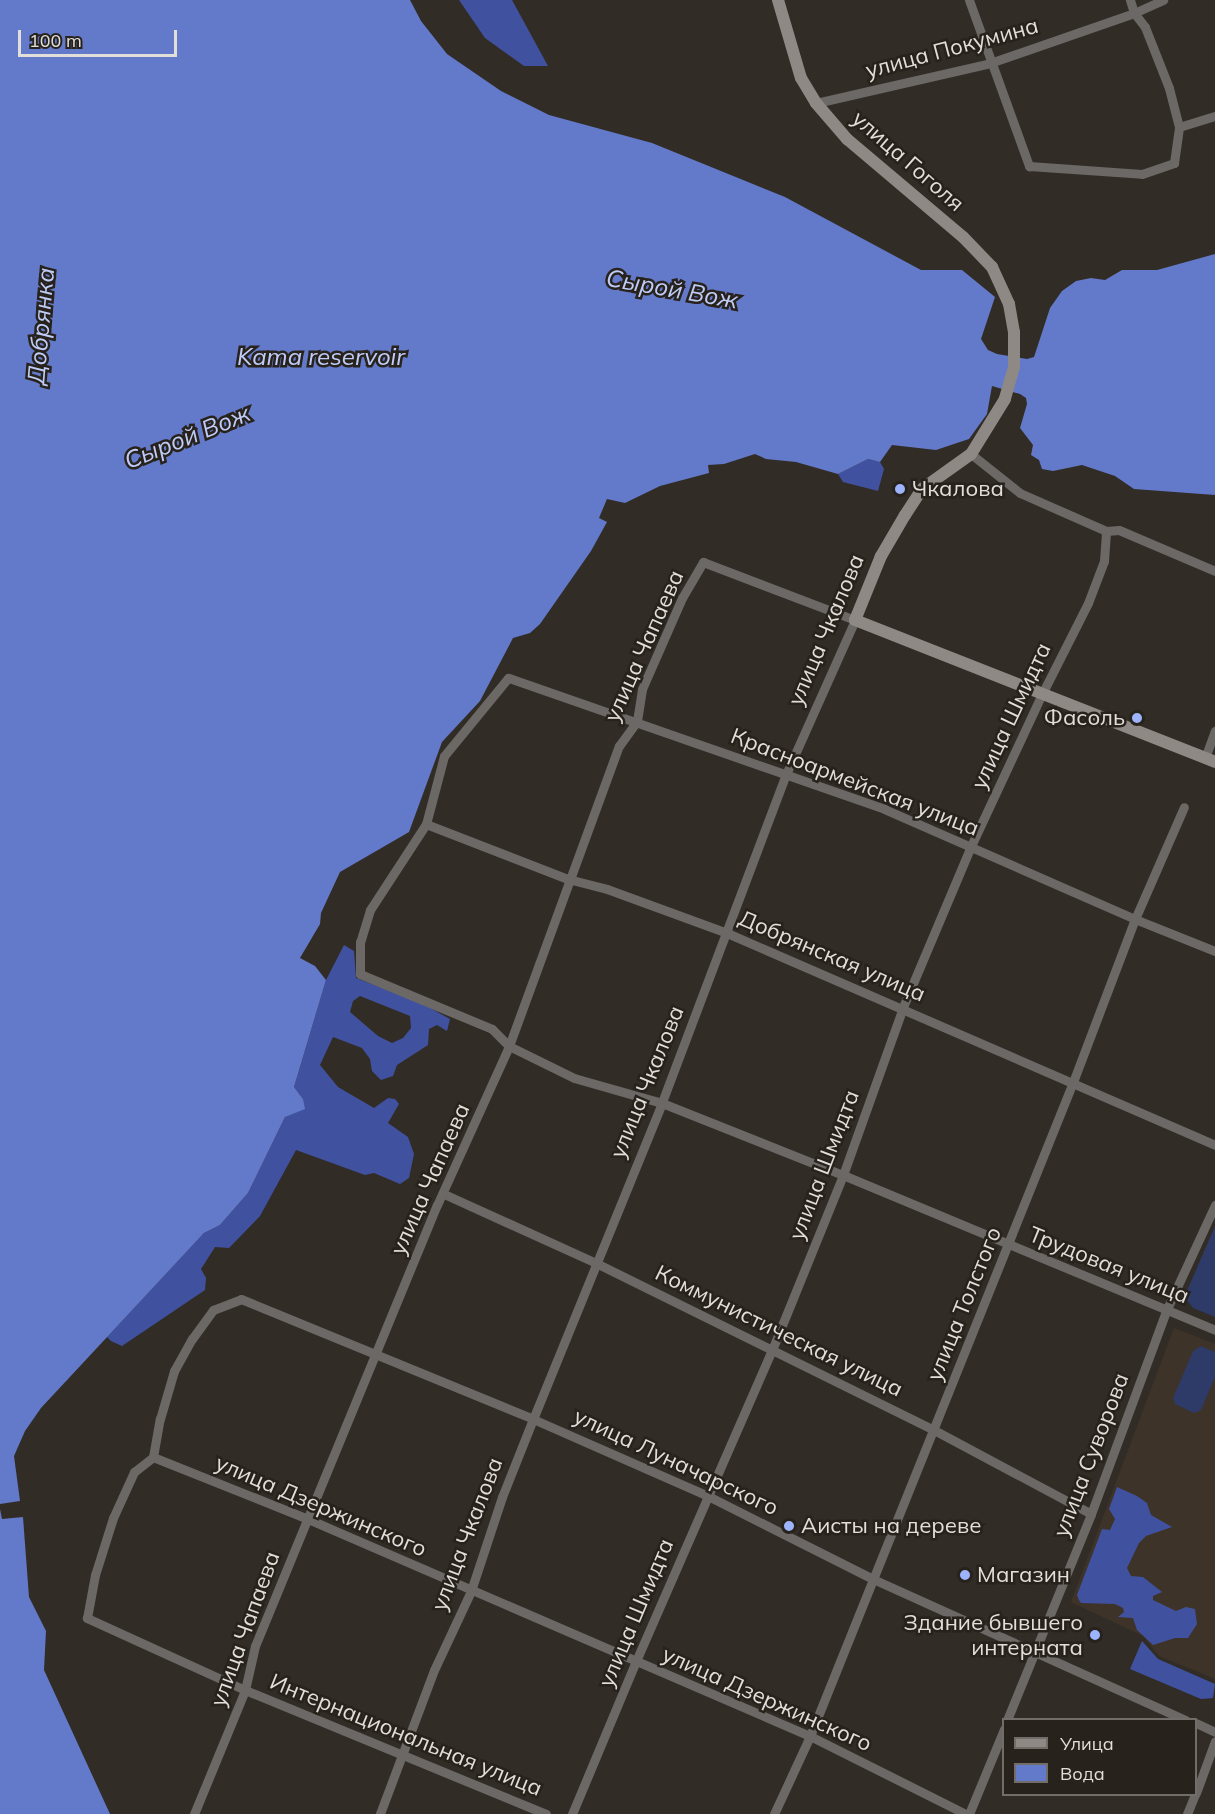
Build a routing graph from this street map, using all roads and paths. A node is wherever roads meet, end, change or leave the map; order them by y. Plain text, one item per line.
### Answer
1 (778, 0) edge
2 (969, 0) edge
3 (1130, 0) edge
4 (1163, 0) edge
5 (1134, 13) junction
6 (990, 63) junction
7 (816, 103) junction
8 (1215, 116) edge
9 (1179, 128) junction
10 (1005, 399) joint
11 (971, 454) junction
12 (1106, 531) junction
13 (1215, 571) edge
14 (855, 620) junction
15 (1041, 696) junction
16 (637, 721) junction
17 (1215, 731) edge
18 (1210, 760) edge
19 (786, 774) junction
20 (1184, 807) dead end
21 (426, 824) junction
22 (971, 846) junction
23 (568, 879) junction
24 (1135, 919) junction
25 (728, 933) junction
26 (1215, 951) edge
27 (903, 1007) junction
28 (509, 1046) junction
29 (1073, 1082) junction
30 (662, 1103) junction
31 (1215, 1145) edge
32 (843, 1174) junction
33 (444, 1194) junction
34 (1215, 1205) edge
35 (1008, 1245) junction
36 (596, 1263) junction
37 (1166, 1311) junction
38 (1215, 1330) edge
39 (772, 1350) junction
40 (376, 1356) junction
41 (533, 1419) junction
42 (934, 1430) junction
43 (153, 1457) junction
44 (708, 1496) junction
45 (1091, 1514) junction
46 (308, 1519) junction
47 (873, 1579) junction
48 (471, 1591) junction
49 (1035, 1652) junction
50 (636, 1661) junction
51 (245, 1690) junction
52 (1007, 1718) edge
53 (1184, 1718) edge
54 (1197, 1724) edge
55 (1215, 1732) edge
56 (1002, 1734) edge
57 (810, 1736) junction
58 (1215, 1741) edge
59 (404, 1755) junction
60 (1197, 1788) edge
61 (1194, 1796) edge
62 (194, 1814) edge
63 (380, 1814) edge
64 (546, 1814) edge
65 (572, 1814) edge
66 (774, 1814) edge
67 (967, 1814) edge
68 (1187, 1814) edge

1 - 7 main road, улица Гоголя
2 - 6 street
3 - 5 street
4 - 5 street, улица Покумина
5 - 6 street, улица Покумина
5 - 9 street
6 - 7 street, улица Покумина
6 - 9 street
7 - 10 main road, улица Гоголя
8 - 9 street
10 - 11 main road, улица Чкалова
11 - 12 street
11 - 14 main road, улица Чкалова
12 - 13 street
12 - 15 street, улица Шмидта
14 - 15 main road
14 - 16 street, улица Чапаева
14 - 19 street, улица Чкалова
15 - 18 main road
15 - 22 street, улица Шмидта
16 - 19 street, Красноармейская улица
16 - 21 street, Красноармейская улица
16 - 23 street, улица Чапаева
17 - 18 street
19 - 22 street, Красноармейская улица
19 - 25 street, улица Чкалова
20 - 24 street, улица Толстого
21 - 23 street, Добрянская улица
21 - 28 street, Трудовая улица
22 - 24 street, Красноармейская улица
22 - 27 street, улица Шмидта
23 - 25 street, Добрянская улица
23 - 28 street, улица Чапаева
24 - 26 street, Красноармейская улица
24 - 29 street, улица Толстого
25 - 27 street, Добрянская улица
25 - 30 street, улица Чкалова
27 - 29 street, Добрянская улица
27 - 32 street, улица Шмидта
28 - 30 street, Трудовая улица
28 - 33 street, улица Чапаева
29 - 31 street, Добрянская улица
29 - 35 street, улица Толстого
30 - 32 street, Трудовая улица
30 - 36 street, улица Чкалова
32 - 35 street, Трудовая улица
32 - 39 street, улица Шмидта
33 - 36 street, Коммунистическая улица
33 - 40 street, улица Чапаева
34 - 37 street, улица Суворова
35 - 37 street, Трудовая улица
35 - 42 street, улица Толстого
36 - 39 street, Коммунистическая улица
36 - 41 street, улица Чкалова
37 - 38 street, Трудовая улица
37 - 45 street, улица Суворова
39 - 42 street, Коммунистическая улица
39 - 44 street, улица Шмидта
40 - 41 street, улица Луначарского
40 - 43 street, улица Луначарского
40 - 46 street, улица Чапаева
41 - 44 street, улица Луначарского
41 - 48 street, улица Чкалова
42 - 45 street, Коммунистическая улица
42 - 47 street, улица Толстого
43 - 46 street, улица Дзержинского
43 - 51 street, Интернациональная улица
44 - 47 street, улица Луначарского
44 - 50 street, улица Шмидта
45 - 49 street, улица Суворова
46 - 48 street, улица Дзержинского
46 - 51 street, улица Чапаева
47 - 49 street, улица Луначарского
47 - 57 street, улица Толстого
48 - 50 street, улица Дзержинского
48 - 59 street, улица Чкалова
49 - 52 street, улица Суворова
49 - 53 street, улица Луначарского
50 - 57 street, улица Дзержинского
50 - 65 street, улица Шмидта
51 - 59 street, Интернациональная улица
51 - 62 street, улица Чапаева
54 - 55 street
56 - 67 street
57 - 66 street, улица Толстого
57 - 67 street, улица Дзержинского
58 - 60 street
59 - 63 street, улица Чкалова
59 - 64 street, Интернациональная улица
61 - 68 street

